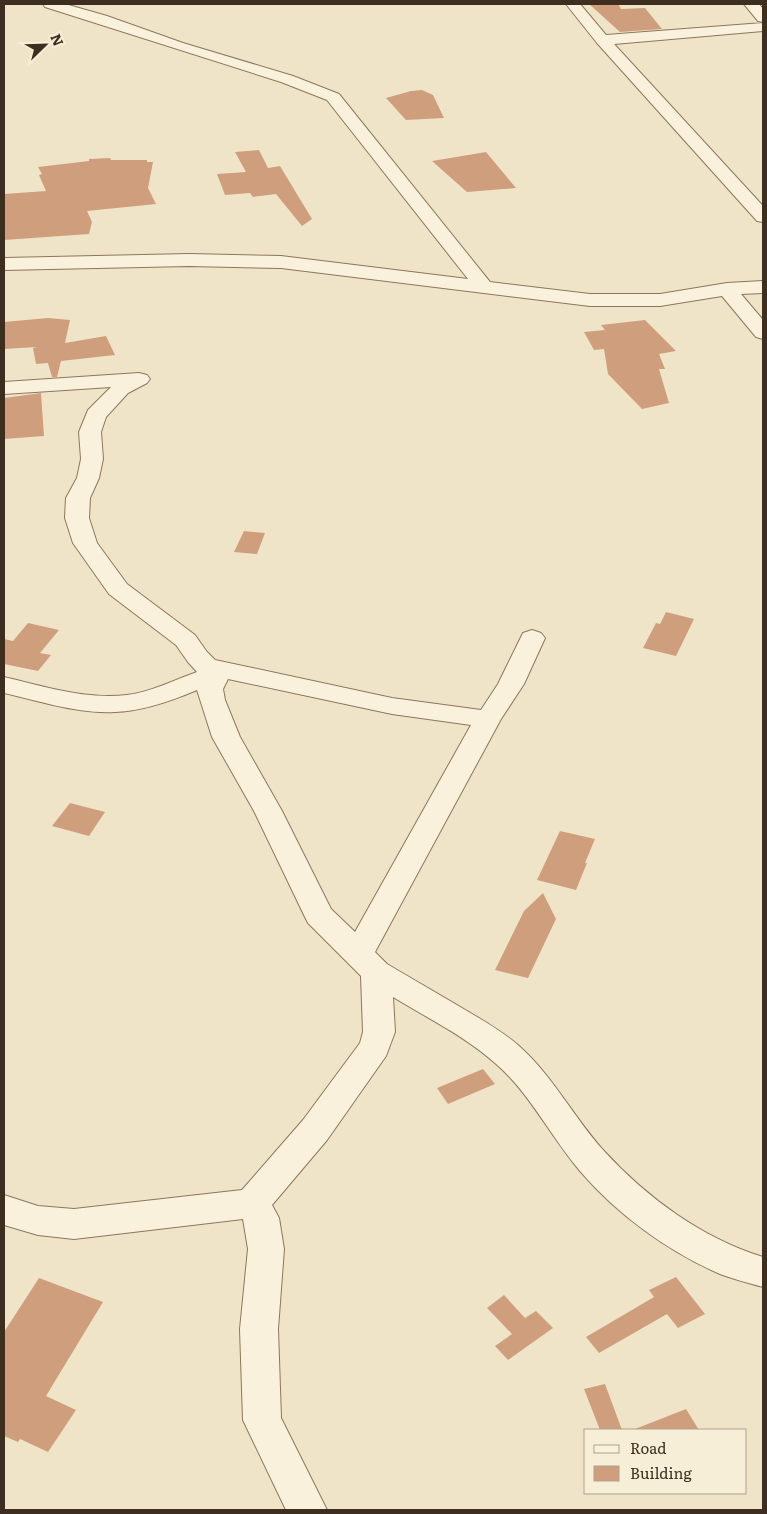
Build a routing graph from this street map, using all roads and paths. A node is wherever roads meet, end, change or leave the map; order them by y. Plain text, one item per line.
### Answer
1 (50, 4) edge
2 (573, 4) edge
3 (751, 4) edge
4 (763, 18) edge
5 (763, 27) edge
6 (602, 40) junction
7 (763, 217) edge
8 (4, 264) edge
9 (763, 287) edge
10 (485, 288) junction
11 (727, 289) junction
12 (763, 333) edge
13 (4, 388) edge
14 (532, 638) dead end
15 (218, 671) junction
16 (4, 685) edge
17 (488, 719) junction
18 (367, 963) junction
19 (252, 1203) junction
20 (4, 1210) edge
21 (763, 1272) edge
22 (306, 1510) edge

1 - 10 street
2 - 6 street
3 - 4 street
5 - 6 street
6 - 7 street
8 - 10 street
9 - 11 street
10 - 11 street
11 - 12 street
13 - 15 street
14 - 17 street
15 - 16 street
15 - 17 street
15 - 18 street
17 - 18 street
18 - 19 street
18 - 21 street
19 - 20 street
19 - 22 street

